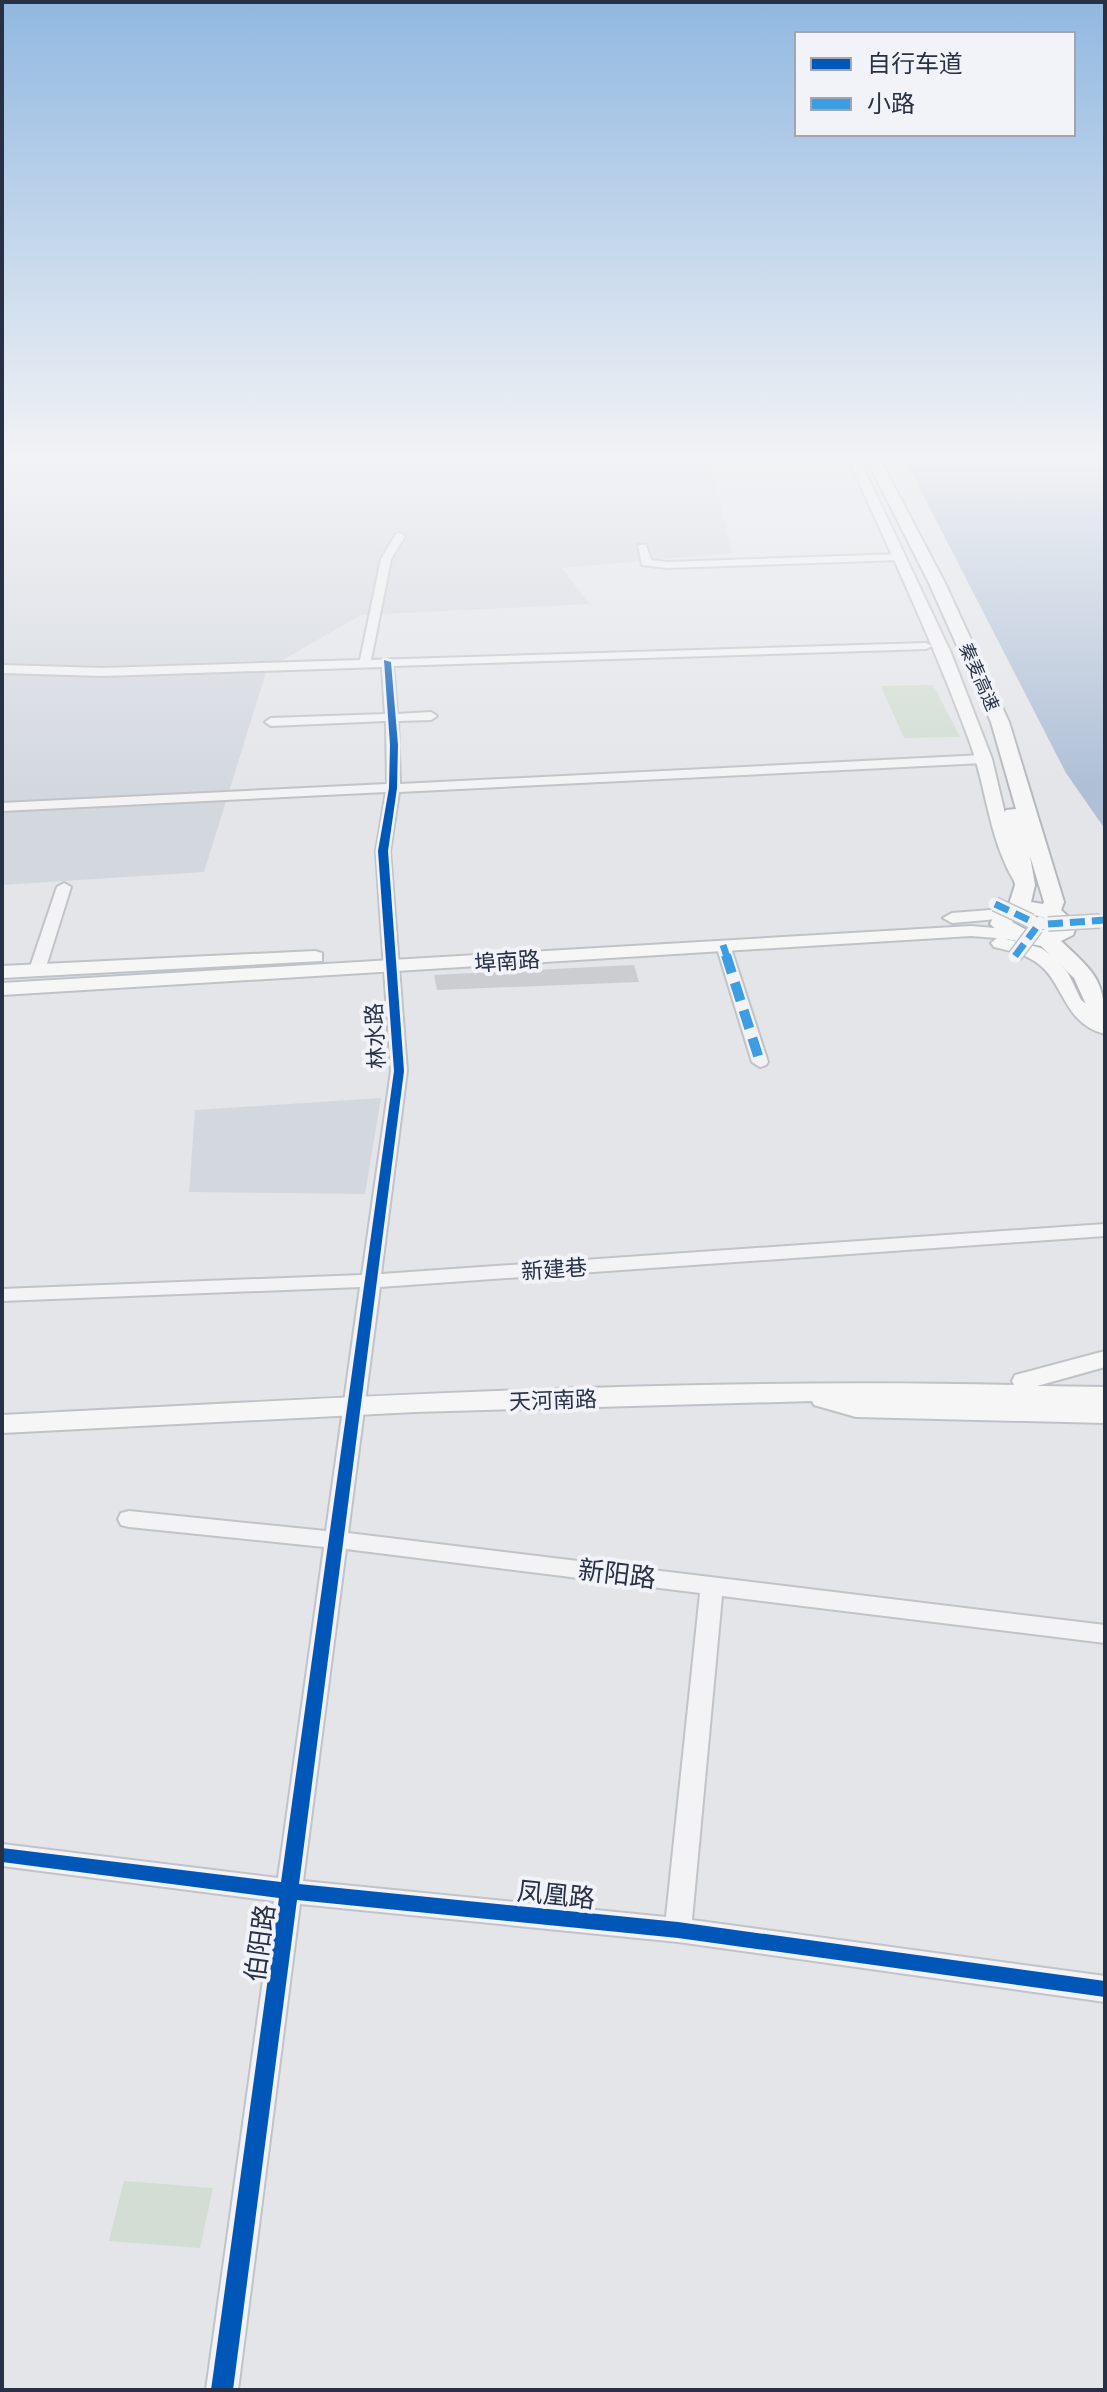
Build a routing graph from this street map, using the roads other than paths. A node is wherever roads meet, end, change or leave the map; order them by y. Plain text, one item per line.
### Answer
1 (385, 566) edge
2 (903, 566) edge
3 (914, 566) edge
4 (928, 566) edge
5 (926, 646) dead end
6 (365, 662) junction
7 (387, 662) junction
8 (2, 669) edge
9 (431, 716) dead end
10 (392, 718) junction
11 (271, 722) dead end
12 (984, 759) junction
13 (393, 788) junction
14 (2, 807) edge
15 (1020, 810) junction
16 (1025, 885) junction
17 (64, 887) dead end
18 (1102, 920) edge
19 (1030, 922) junction
20 (944, 926) junction
21 (864, 937) junction
22 (723, 945) junction
23 (1015, 956) dead end
24 (390, 961) junction
25 (37, 970) junction
26 (2, 972) edge
27 (1105, 976) edge
28 (2, 989) edge
29 (1105, 1025) edge
30 (760, 1062) dead end
31 (1105, 1230) edge
32 (372, 1281) junction
33 (2, 1295) edge
34 (1105, 1359) edge
35 (1024, 1381) junction
36 (1105, 1382) edge
37 (795, 1392) junction
38 (1105, 1396) edge
39 (354, 1401) junction
40 (2, 1413) edge
41 (1105, 1414) edge
42 (2, 1424) edge
43 (129, 1519) dead end
44 (337, 1540) junction
45 (712, 1586) junction
46 (1105, 1634) edge
47 (2, 1855) edge
48 (289, 1891) junction
49 (678, 1930) junction
50 (1105, 1989) edge
51 (222, 2390) edge

1 - 6 street
2 - 12 main road
3 - 15 highway, 秦麦高速
4 - 15 highway, 秦麦高速
5 - 7 street
6 - 7 street
6 - 8 street
7 - 10 street, 林水路
9 - 10 street
10 - 11 street
10 - 13 street, 林水路
12 - 13 street
12 - 16 main road
13 - 14 street
13 - 24 street, 林水路
15 - 16 highway, 秦麦高速
15 - 19 highway, 秦麦高速
16 - 19 highway, 秦麦高速
17 - 25 street
18 - 19 street, bridge
19 - 20 main road, 埠南路
19 - 23 street, bridge
19 - 27 highway
19 - 29 highway
20 - 21 main road, 埠南路
20 - 24 main road, 埠南路
21 - 22 main road, 埠南路
21 - 29 main road
22 - 24 main road, 埠南路
22 - 30 street
24 - 25 main road, 埠南路
24 - 28 main road, 埠南路
24 - 32 street, 林水路
25 - 26 main road, 埠南路
31 - 32 street, 新建巷
32 - 33 street, 新建巷
32 - 39 street, 林水路
34 - 35 main road
35 - 36 main road, 天河南路
35 - 39 main road, 天河南路
37 - 38 main road, 天河南路
37 - 39 main road, 天河南路
37 - 41 main road
39 - 40 main road, 天河南路
39 - 42 main road, 天河南路
39 - 44 street, 伯阳路
43 - 44 street, 新阳路
44 - 45 street, 新阳路
44 - 48 street, 伯阳路
45 - 46 street, 新阳路
45 - 49 street
47 - 48 street, 凤凰路
48 - 49 street, 凤凰路
48 - 51 street, 伯阳路
49 - 50 street, 凤凰路

